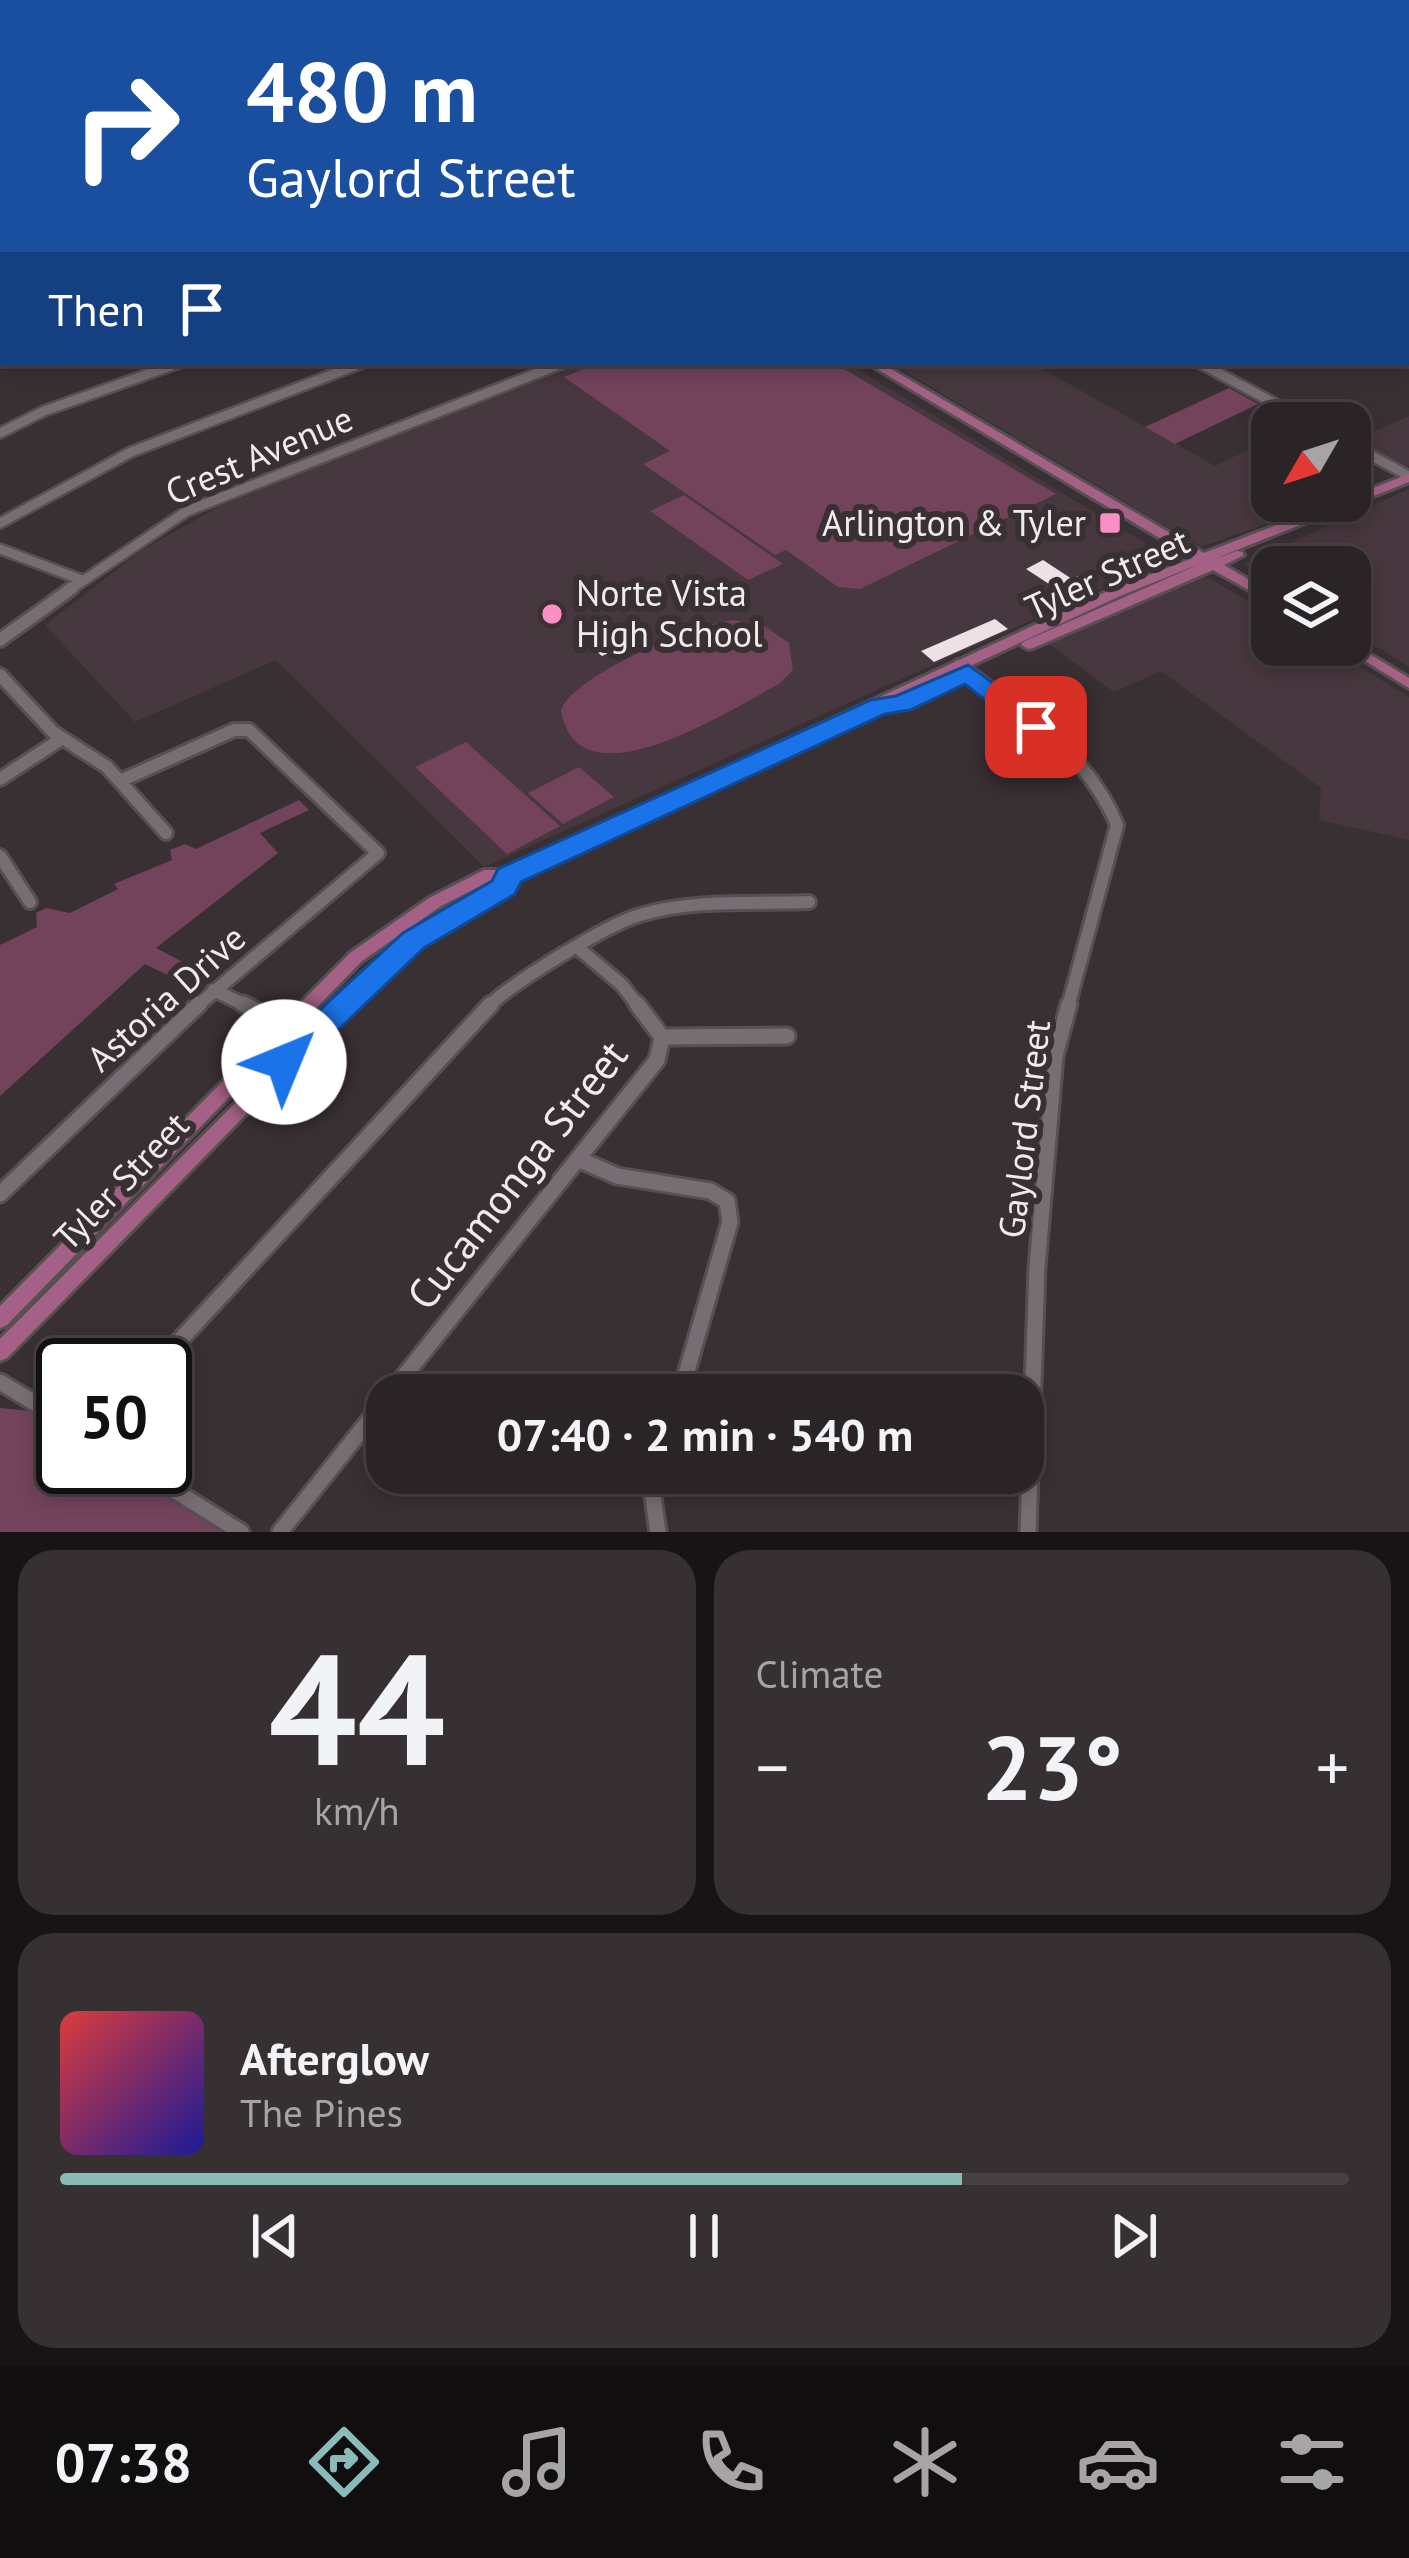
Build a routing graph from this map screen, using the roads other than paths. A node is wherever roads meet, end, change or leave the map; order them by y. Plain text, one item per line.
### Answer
1 (171, 366) edge
2 (354, 366) edge
3 (554, 366) edge
4 (878, 366) edge
5 (1206, 366) edge
6 (1272, 402) edge
7 (0, 433) edge
8 (1371, 456) edge
9 (1409, 477) edge
10 (0, 523) edge
11 (0, 549) edge
12 (1208, 559) junction
13 (82, 580) junction
14 (1251, 586) edge
15 (0, 640) edge
16 (1371, 660) edge
17 (963, 670) junction
18 (0, 675) edge
19 (1409, 684) edge
20 (61, 739) junction
21 (0, 779) edge
22 (120, 781) junction
23 (166, 833) dead end
24 (0, 856) edge
25 (508, 876) junction
26 (30, 902) dead end
27 (809, 902) dead end
28 (577, 946) junction
29 (214, 990) junction
30 (285, 1024) junction
31 (309, 1036) junction
32 (787, 1036) dead end
33 (662, 1037) junction
34 (578, 1159) junction
35 (0, 1194) edge
36 (0, 1319) edge
37 (182, 1338) edge
38 (0, 1352) edge
39 (406, 1374) edge
40 (686, 1374) edge
41 (0, 1382) edge
42 (36, 1404) edge
43 (366, 1424) edge
44 (180, 1494) edge
45 (653, 1494) edge
46 (241, 1532) edge
47 (280, 1532) edge
48 (658, 1532) edge
49 (1028, 1532) edge

1 - 7 street
2 - 10 street
3 - 13 street, Crest Avenue
4 - 12 main road
5 - 6 street
8 - 9 street
9 - 12 main road, Tyler Street
11 - 13 street
12 - 14 main road
12 - 17 main road, Tyler Street
13 - 15 street, Crest Avenue
16 - 19 main road
17 - 25 main road, Tyler Street
17 - 49 street, Gaylord Street
18 - 20 street
20 - 21 street
20 - 22 street
22 - 23 street
22 - 29 street, Astoria Drive
24 - 26 street
25 - 30 main road, Tyler Street
25 - 31 main road, Tyler Street
27 - 28 street
28 - 33 street, Cucamonga Street
28 - 37 street
29 - 30 street
29 - 35 street, Astoria Drive
30 - 31 street
30 - 36 main road, Tyler Street
31 - 38 main road, Tyler Street
32 - 33 street
33 - 34 street, Cucamonga Street
34 - 39 street, Cucamonga Street
34 - 40 street
41 - 42 street
43 - 47 street, Cucamonga Street
44 - 46 street
45 - 48 street

